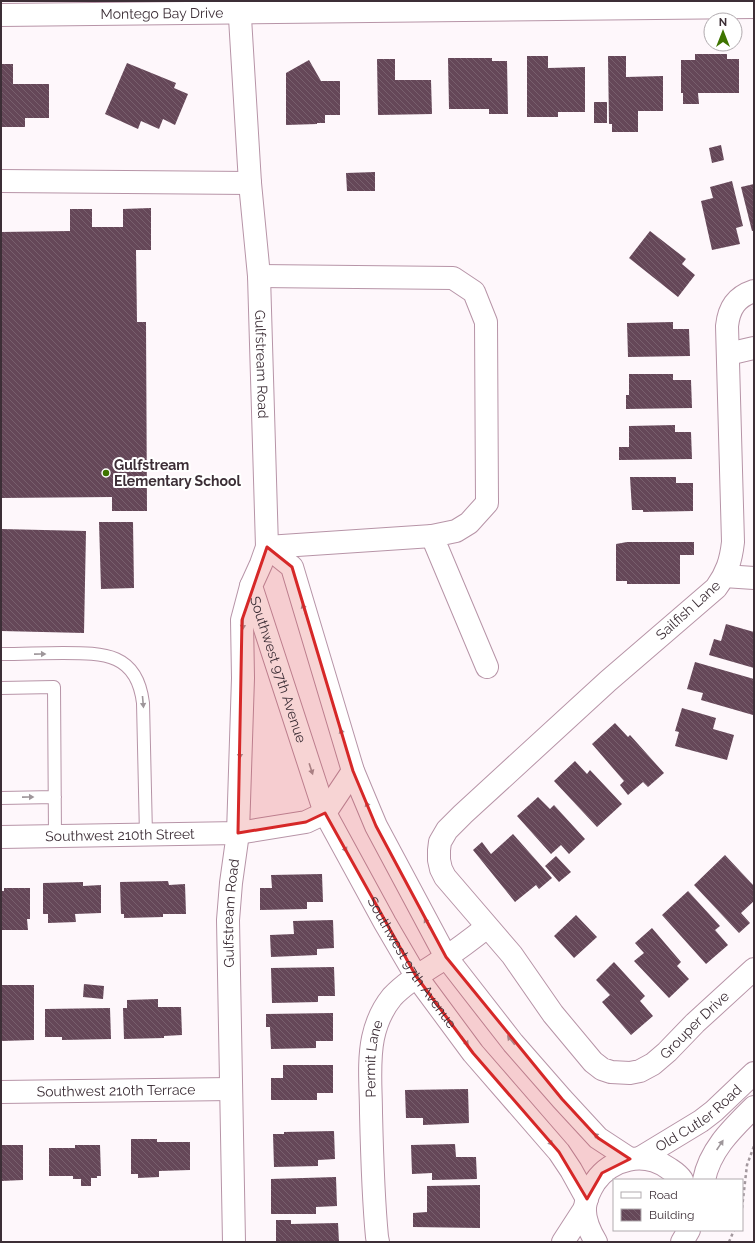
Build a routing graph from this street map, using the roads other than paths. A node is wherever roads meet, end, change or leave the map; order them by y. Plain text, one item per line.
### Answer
1 (552, 5) edge
2 (239, 7) edge
3 (754, 7) edge
4 (1, 15) edge
5 (1, 181) edge
6 (250, 183) junction
7 (259, 276) junction
8 (754, 291) edge
9 (754, 348) edge
10 (728, 354) junction
11 (432, 536) junction
12 (267, 547) junction
13 (724, 576) junction
14 (754, 578) edge
15 (251, 586) junction
16 (1, 654) edge
17 (487, 667) dead end
18 (1, 688) edge
19 (353, 771) junction
20 (55, 797) junction
21 (1, 798) edge
22 (325, 813) junction
23 (238, 834) junction
24 (146, 835) junction
25 (55, 836) junction
26 (1, 837) edge
27 (487, 927) junction
28 (446, 957) junction
29 (754, 969) edge
30 (416, 976) junction
31 (754, 1073) edge
32 (231, 1089) junction
33 (1, 1092) edge
34 (754, 1107) edge
35 (635, 1159) junction
36 (681, 1179) edge
37 (704, 1179) edge
38 (586, 1204) junction
39 (688, 1231) edge
40 (234, 1242) edge
41 (378, 1242) edge
42 (563, 1242) edge
43 (596, 1242) edge
44 (682, 1242) edge

1 - 2 street, Montego Bay Drive
1 - 3 street, Montego Bay Drive
2 - 4 street, Montego Bay Drive
2 - 6 street, Gulfstream Road
5 - 6 street
6 - 7 street, Gulfstream Road
7 - 11 street
7 - 12 street, Gulfstream Road
8 - 10 street, Sailfish Lane
9 - 10 street
10 - 13 street, Sailfish Lane
11 - 12 street
11 - 17 street
12 - 15 street, Southwest 97th Avenue
19 -> 12 street
13 - 14 street
13 - 27 street, Sailfish Lane
15 -> 22 street, Southwest 97th Avenue
15 -> 23 street, Gulfstream Road
16 -> 24 lane
18 - 20 lane
19 - 22 street
28 -> 19 street
21 -> 20 lane
20 - 25 lane
22 - 23 street, Southwest 210th Street
22 -> 30 street, Southwest 97th Avenue
23 - 24 street, Southwest 210th Street
23 - 32 street, Gulfstream Road
24 - 25 street, Southwest 210th Street
25 - 26 street, Southwest 210th Street
27 - 28 street, Permit Lane
27 - 29 street, Grouper Drive
28 - 30 street, Permit Lane
35 -> 28 street
30 -> 38 street, Southwest 97th Avenue
30 - 41 street, Permit Lane
31 - 35 street, Old Cutler Road
32 - 33 street, Southwest 210th Terrace
32 - 40 street, Gulfstream Road
37 -> 34 street, Old Cutler Road
35 - 36 street
35 - 38 street, Old Cutler Road
38 - 42 street
38 - 43 street, Southwest 97th Avenue
39 - 44 street

